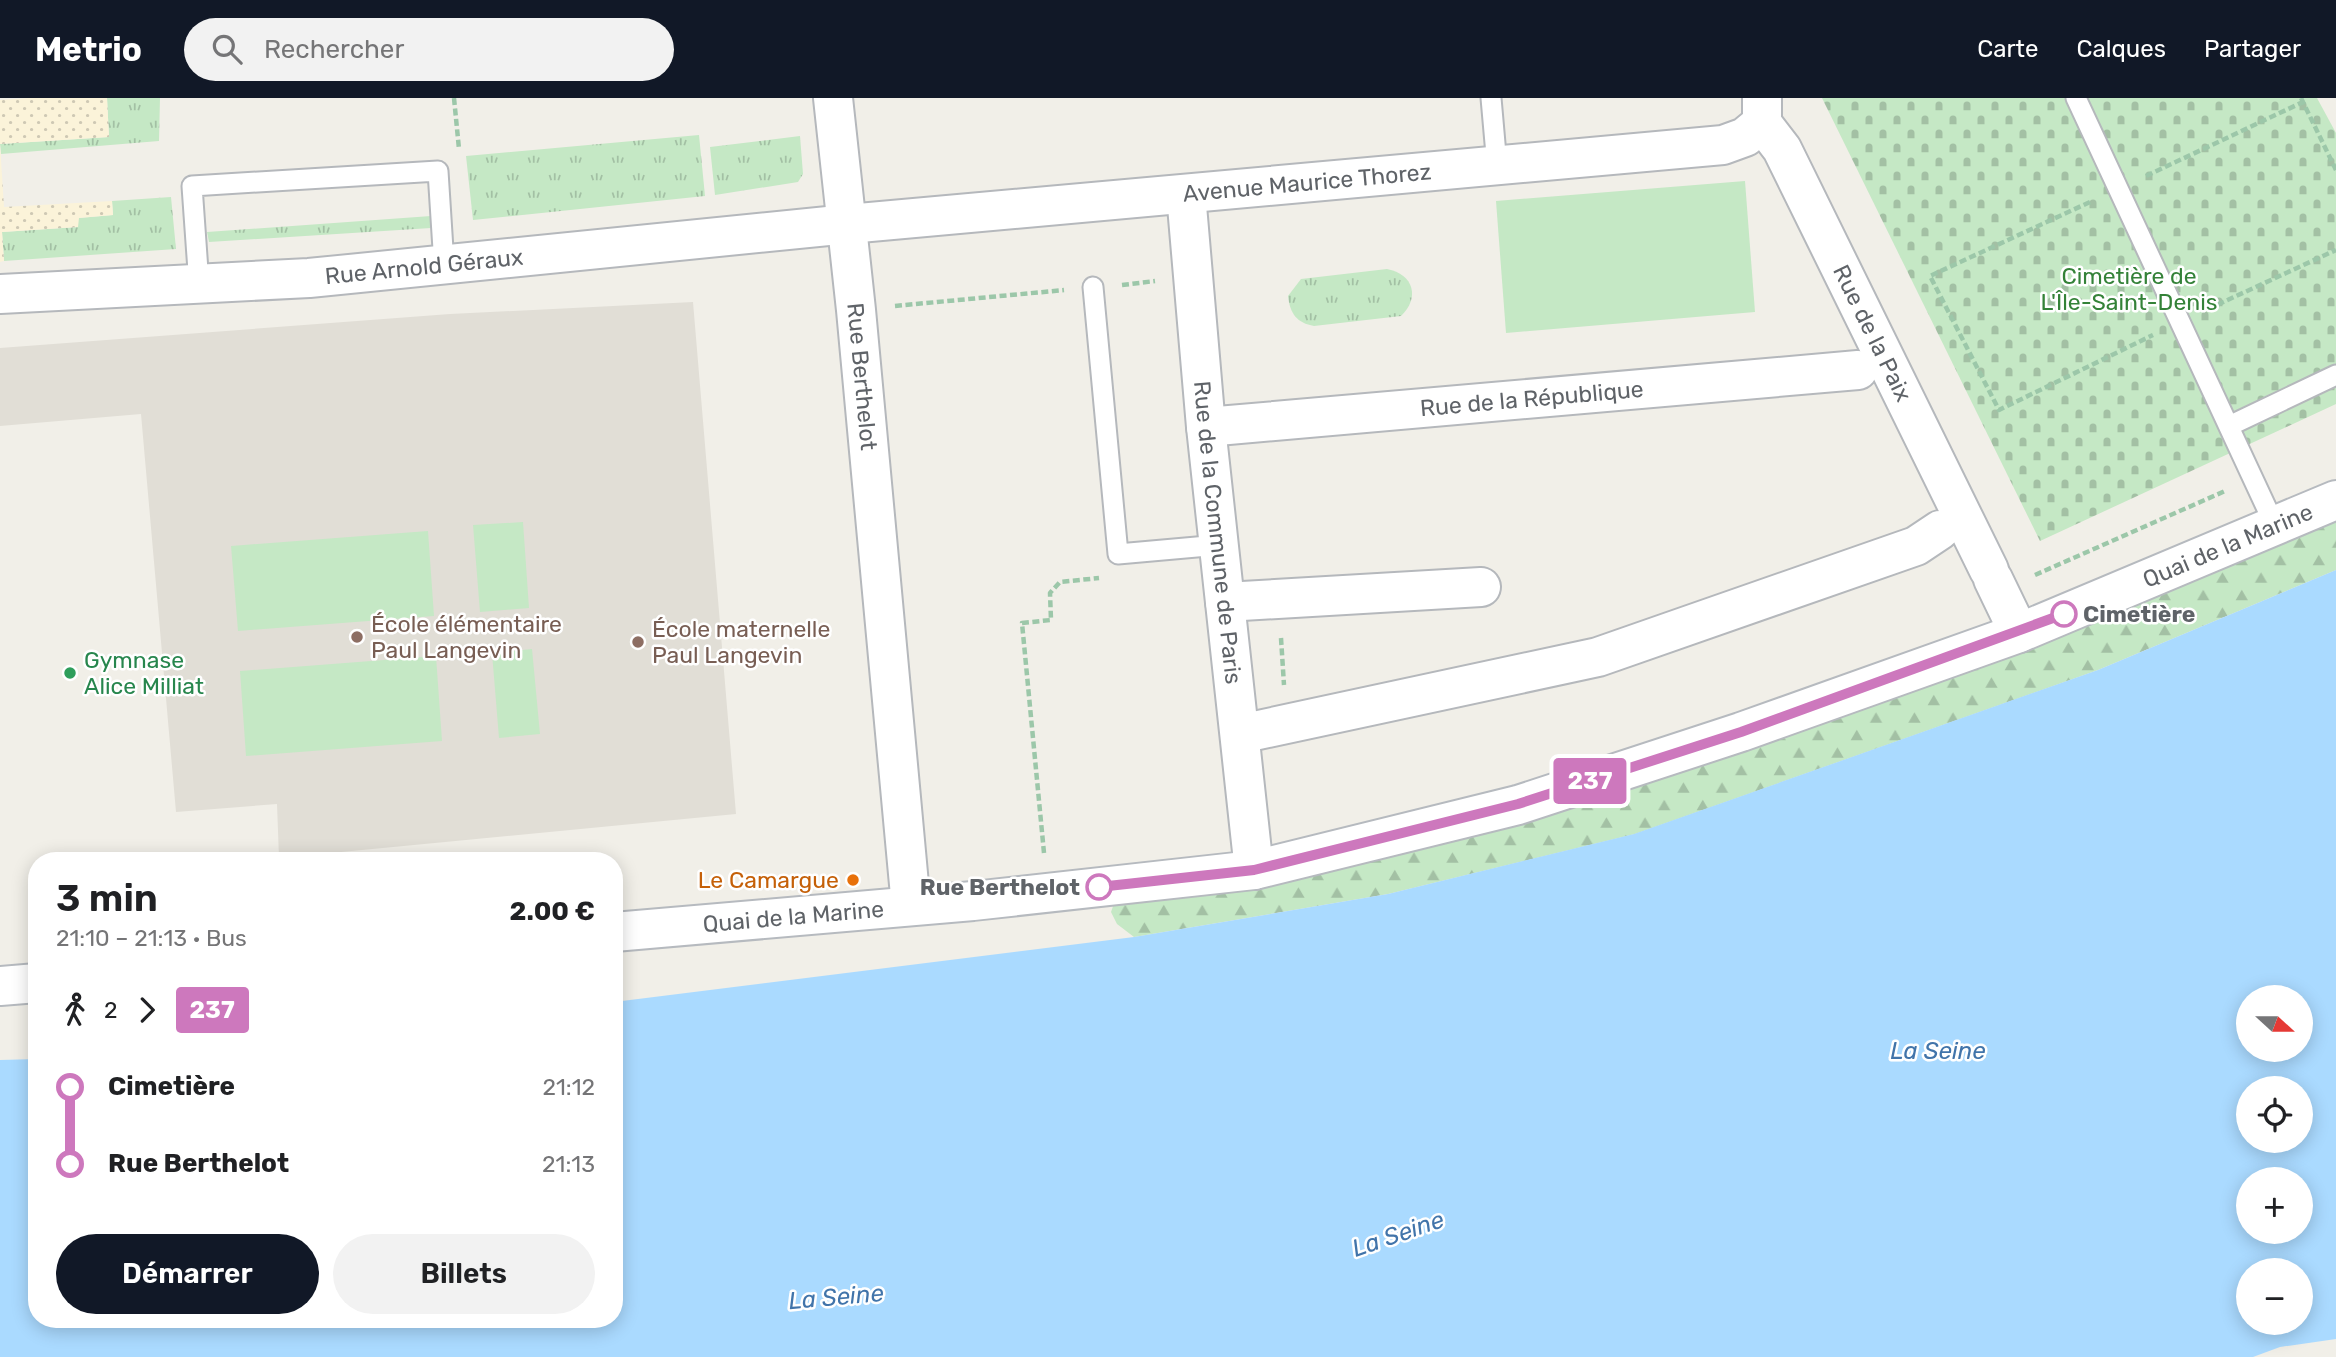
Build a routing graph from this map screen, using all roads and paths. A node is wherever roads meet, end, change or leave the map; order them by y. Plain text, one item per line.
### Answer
1 (833, 98) edge
2 (1491, 98) edge
3 (2076, 98) edge
4 (2302, 100) edge
5 (1762, 110) edge
6 (1497, 166) junction
7 (2336, 170) edge
8 (2118, 189) junction
9 (1186, 194) junction
10 (848, 224) junction
11 (2336, 250) edge
12 (444, 265) junction
13 (1193, 278) junction
14 (199, 285) junction
15 (1093, 287) junction
16 (0, 294) edge
17 (856, 310) junction
18 (2180, 322) junction
19 (1858, 370) dead end
20 (2336, 375) edge
21 (2229, 426) junction
22 (1206, 427) junction
23 (2253, 479) junction
24 (2336, 500) edge
25 (2275, 526) junction
26 (1940, 530) dead end
27 (1219, 545) junction
28 (1118, 554) junction
29 (1993, 580) junction
30 (1481, 587) dead end
31 (1278, 599) junction
32 (1225, 602) junction
33 (2019, 633) junction
34 (1287, 724) junction
35 (1240, 734) junction
36 (1254, 870) junction
37 (1048, 892) junction
38 (911, 906) junction
39 (623, 931) edge
40 (28, 984) edge
41 (0, 986) edge

1 - 10 street, Rue Berthelot
2 - 6 lane
3 - 8 lane
4 - 7 path
4 - 8 path
5 - 6 street, Avenue Maurice Thorez
5 - 29 street, Rue de la Paix
6 - 9 street, Avenue Maurice Thorez
8 - 18 lane
8 - 18 path
9 - 10 street, Avenue Maurice Thorez
9 - 13 street, Rue de la Commune de Paris
10 - 12 street, Rue Arnold Géraux
10 - 17 street, Rue Berthelot
11 - 18 path
12 - 14 street, Rue Arnold Géraux
12 - 14 lane
13 - 15 path
13 - 22 street, Rue de la Commune de Paris
14 - 16 street, Rue Arnold Géraux
15 - 17 path
15 - 28 lane
17 - 38 street, Rue Berthelot
18 - 21 lane
19 - 22 street, Rue de la République
20 - 21 lane
21 - 23 lane
22 - 27 street, Rue de la Commune de Paris
23 - 25 lane
23 - 29 path
24 - 25 street, Quai de la Marine
25 - 33 street, Quai de la Marine
26 - 34 street
27 - 28 lane
27 - 32 street, Rue de la Commune de Paris
28 - 37 path
29 - 33 street, Rue de la Paix
30 - 31 street
31 - 32 street
31 - 34 path
32 - 35 street, Rue de la Commune de Paris
33 - 36 street, Quai de la Marine
34 - 35 street
35 - 36 street, Rue de la Commune de Paris
36 - 37 street, Quai de la Marine
37 - 38 street, Quai de la Marine
38 - 39 street, Quai de la Marine
40 - 41 street

